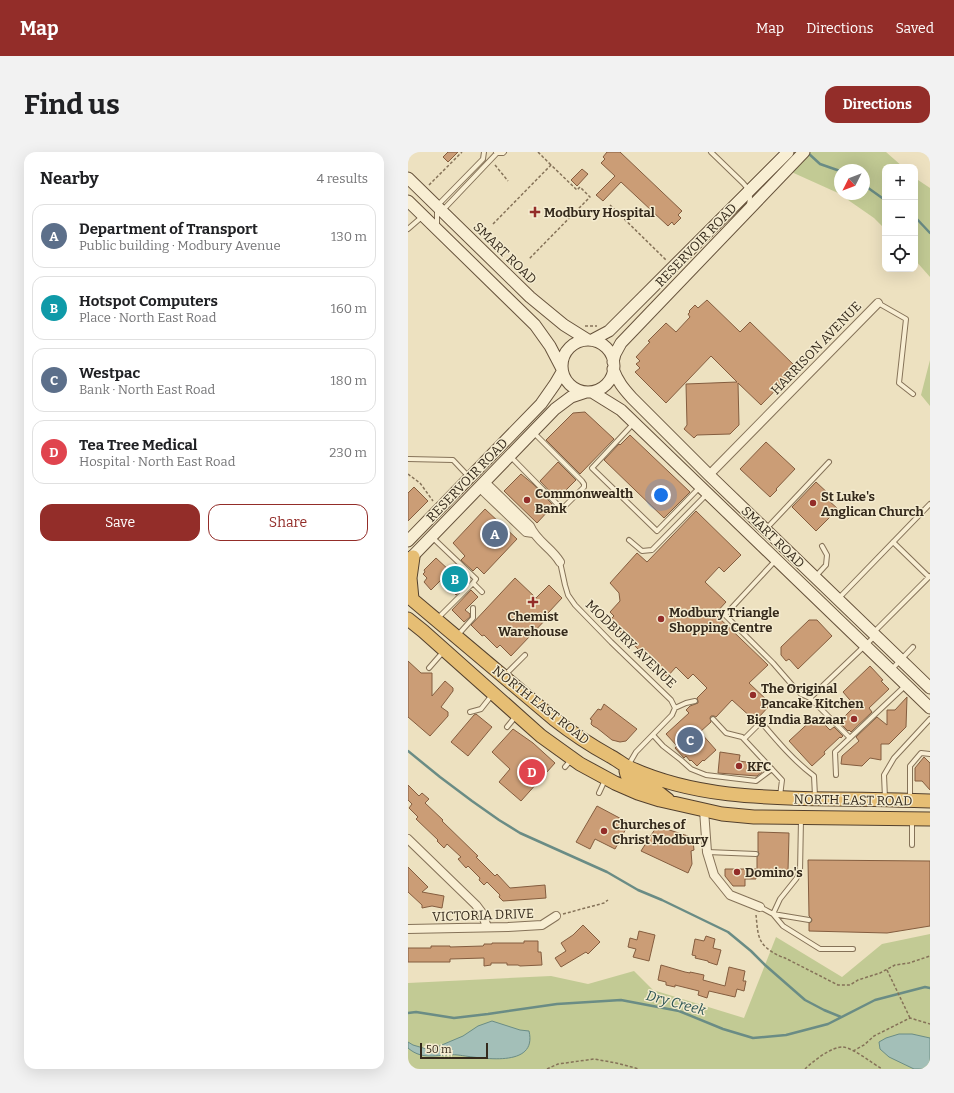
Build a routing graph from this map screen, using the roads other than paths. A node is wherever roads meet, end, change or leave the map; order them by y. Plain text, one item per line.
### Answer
1 (484, 152) edge
2 (504, 152) edge
3 (711, 152) edge
4 (788, 152) edge
5 (804, 152) edge
6 (496, 153) edge
7 (408, 178) edge
8 (753, 190) junction
9 (408, 201) edge
10 (439, 209) junction
11 (747, 212) junction
12 (423, 216) junction
13 (408, 229) edge
14 (437, 229) junction
15 (878, 303) joint
16 (590, 340) junction
17 (613, 365) junction
18 (562, 370) junction
19 (589, 392) junction
20 (913, 394) dead end
21 (635, 423) junction
22 (532, 432) junction
23 (509, 456) junction
24 (408, 459) edge
25 (829, 462) dead end
26 (709, 475) junction
27 (470, 477) junction
28 (482, 484) junction
29 (704, 490) junction
30 (930, 504) edge
31 (766, 529) junction
32 (432, 537) junction
33 (629, 540) dead end
34 (408, 541) edge
35 (893, 542) junction
36 (822, 546) dead end
37 (410, 559) edge
38 (777, 559) junction
39 (560, 562) joint
40 (815, 576) junction
41 (929, 577) edge
42 (473, 584) junction
43 (482, 592) dead end
44 (410, 597) edge
45 (838, 599) junction
46 (473, 608) dead end
47 (408, 619) edge
48 (436, 620) junction
49 (408, 623) edge
50 (423, 631) junction
51 (874, 634) junction
52 (457, 637) junction
53 (866, 646) junction
54 (913, 647) dead end
55 (445, 650) junction
56 (525, 655) dead end
57 (901, 659) junction
58 (429, 668) dead end
59 (891, 670) junction
60 (504, 676) junction
61 (906, 685) junction
62 (930, 688) edge
63 (494, 694) junction
64 (810, 698) junction
65 (695, 701) dead end
66 (675, 708) junction
67 (930, 708) edge
68 (470, 712) dead end
69 (517, 714) junction
70 (713, 719) dead end
71 (930, 719) edge
72 (507, 726) dead end
73 (653, 735) junction
74 (850, 738) junction
75 (744, 739) junction
76 (930, 754) edge
77 (627, 766) junction
78 (772, 769) junction
79 (836, 775) dead end
80 (606, 778) junction
81 (706, 791) junction
82 (599, 793) dead end
83 (780, 798) junction
84 (815, 799) junction
85 (885, 800) junction
86 (910, 801) junction
87 (930, 801) edge
88 (673, 803) junction
89 (704, 810) junction
90 (801, 818) junction
91 (912, 819) junction
92 (930, 820) edge
93 (408, 839) edge
94 (912, 845) dead end
95 (707, 852) junction
96 (756, 854) dead end
97 (757, 906) joint
98 (773, 914) junction
99 (556, 916) road end
100 (809, 920) dead end
101 (487, 927) junction
102 (408, 929) edge
103 (853, 949) dead end

1 - 10 lane
2 - 6 lane
3 - 8 lane
4 - 8 main road, RESERVOIR ROAD
5 - 11 main road, RESERVOIR ROAD
6 - 10 lane
7 - 10 main road, SMART ROAD
8 - 11 lane
8 - 16 main road, RESERVOIR ROAD
9 - 12 main road
10 - 14 lane
10 - 16 main road, SMART ROAD
11 - 17 main road, RESERVOIR ROAD
12 - 13 lane
12 - 14 main road
14 - 18 main road
15 - 20 lane, HARRISON AVENUE
15 - 26 street, HARRISON AVENUE
16 - 17 main road
16 - 18 main road
17 - 19 main road
17 - 26 main road, SMART ROAD
18 - 19 main road
18 - 27 main road, RESERVOIR ROAD
19 - 21 main road, SMART ROAD
19 - 22 main road, RESERVOIR ROAD
21 - 29 main road, SMART ROAD
21 - 29 lane
22 - 23 main road, RESERVOIR ROAD
22 - 23 lane
23 - 28 main road, RESERVOIR ROAD
24 - 27 lane
25 - 31 lane
26 - 31 main road, SMART ROAD
27 - 34 main road, RESERVOIR ROAD
28 - 32 main road, RESERVOIR ROAD
28 - 39 street, MODBURY AVENUE
29 - 33 lane
29 - 38 main road, SMART ROAD
30 - 35 lane
31 - 40 main road, SMART ROAD
32 - 37 main road, RESERVOIR ROAD
32 - 42 lane
35 - 41 lane
35 - 45 lane
36 - 40 lane
37 - 44 highway
38 - 53 main road, SMART ROAD
38 - 64 lane
39 - 66 lane, MODBURY AVENUE
40 - 45 main road, SMART ROAD
41 - 51 lane
42 - 43 lane
42 - 48 lane
44 - 48 highway, NORTH EAST ROAD
45 - 51 main road, SMART ROAD
46 - 52 lane
47 - 50 highway, NORTH EAST ROAD
48 - 52 highway, NORTH EAST ROAD
49 - 50 main road
50 - 55 highway, NORTH EAST ROAD
51 - 53 lane
51 - 57 main road, SMART ROAD
52 - 60 highway, NORTH EAST ROAD
53 - 59 main road, SMART ROAD
53 - 64 lane
54 - 57 lane
55 - 58 lane
55 - 63 highway, NORTH EAST ROAD
56 - 60 lane
57 - 59 lane
57 - 62 main road, SMART ROAD
59 - 61 main road, SMART ROAD
60 - 77 highway, NORTH EAST ROAD
61 - 67 main road, SMART ROAD
61 - 74 lane
63 - 68 lane
63 - 69 highway, NORTH EAST ROAD
64 - 74 lane
65 - 66 lane
66 - 73 lane, MODBURY AVENUE
69 - 72 lane
69 - 80 highway, NORTH EAST ROAD
70 - 75 lane
71 - 85 lane
73 - 77 lane, MODBURY AVENUE
73 - 78 lane
74 - 79 lane
75 - 78 lane
75 - 84 lane
76 - 86 lane
77 - 81 highway, NORTH EAST ROAD
77 - 88 highway
78 - 83 lane
80 - 82 lane
80 - 88 highway, NORTH EAST ROAD
81 - 83 highway, NORTH EAST ROAD
81 - 89 highway
83 - 84 highway, NORTH EAST ROAD
84 - 85 highway, NORTH EAST ROAD
85 - 86 highway, NORTH EAST ROAD
86 - 87 highway, NORTH EAST ROAD
88 - 89 highway, NORTH EAST ROAD
89 - 90 highway, NORTH EAST ROAD
89 - 95 street
90 - 91 highway, NORTH EAST ROAD
90 - 98 lane
91 - 92 highway, NORTH EAST ROAD
91 - 94 lane
93 - 101 street
95 - 96 lane
95 - 97 street
97 - 98 lane
98 - 100 lane
98 - 103 lane
99 - 101 street, VICTORIA DRIVE
101 - 102 street, VICTORIA DRIVE

